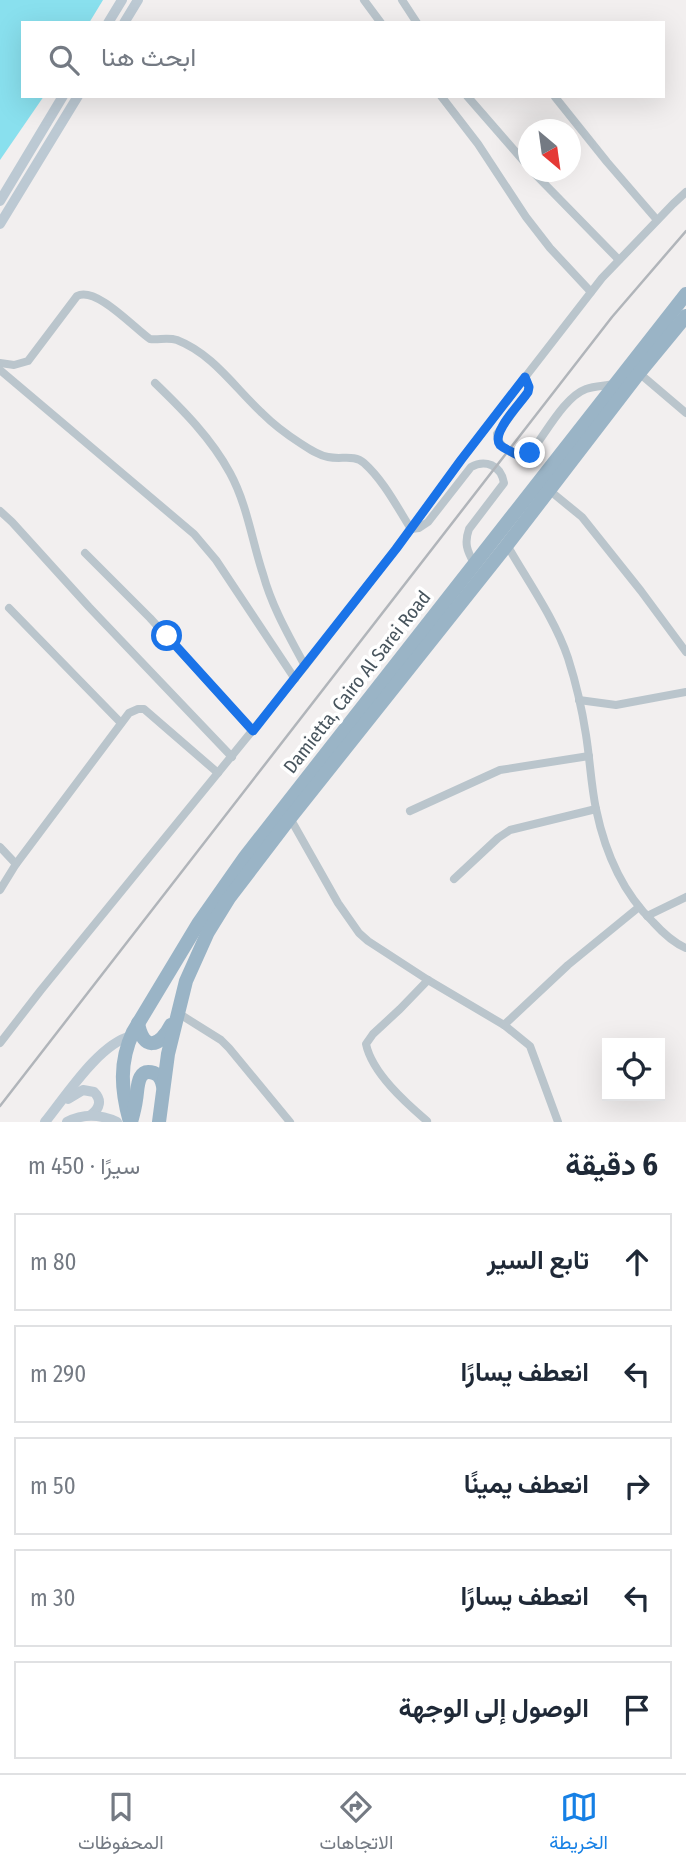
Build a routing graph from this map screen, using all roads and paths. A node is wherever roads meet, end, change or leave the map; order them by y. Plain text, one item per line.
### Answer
1 (122, 0) edge
2 (138, 0) edge
3 (364, 0) edge
4 (402, 0) edge
5 (109, 21) edge
6 (125, 21) edge
7 (380, 21) edge
8 (416, 21) edge
9 (62, 98) edge
10 (77, 98) edge
11 (443, 98) edge
12 (469, 98) edge
13 (556, 98) edge
14 (518, 155) edge
15 (543, 182) edge
16 (686, 192) edge
17 (0, 201) edge
18 (657, 220) junction
19 (0, 224) edge
20 (618, 260) junction
21 (591, 292) junction
22 (686, 294) edge
23 (684, 321) edge
24 (0, 363) edge
25 (0, 370) edge
26 (639, 373) junction
27 (525, 377) junction
28 (155, 383) dead end
29 (614, 384) junction
30 (686, 413) edge
31 (550, 490) junction
32 (0, 511) edge
33 (411, 529) junction
34 (507, 545) junction
35 (85, 553) dead end
36 (474, 563) junction
37 (9, 608) dead end
38 (686, 652) edge
39 (305, 666) junction
40 (295, 679) junction
41 (686, 692) edge
42 (579, 700) junction
43 (121, 723) junction
44 (253, 731) junction
45 (589, 756) junction
46 (232, 757) junction
47 (218, 773) junction
48 (596, 809) junction
49 (410, 811) dead end
50 (290, 818) junction
51 (0, 847) edge
52 (16, 864) junction
53 (454, 879) dead end
54 (0, 890) edge
55 (686, 897) edge
56 (639, 907) junction
57 (647, 916) junction
58 (686, 948) edge
59 (428, 980) junction
60 (178, 1013) junction
61 (504, 1025) junction
62 (134, 1029) junction
63 (0, 1043) edge
64 (163, 1086) junction
65 (60, 1103) junction
66 (91, 1115) junction
67 (427, 1121) edge
68 (45, 1122) edge
69 (67, 1122) edge
70 (117, 1122) edge
71 (130, 1122) edge
72 (159, 1122) edge
73 (290, 1122) edge
74 (558, 1122) edge

1 - 5 main road
2 - 6 main road
3 - 7 street
4 - 8 street
9 - 17 main road
10 - 19 main road
11 - 21 street
12 - 14 street
13 - 18 street
15 - 20 street
16 - 18 street
18 - 20 street
20 - 21 street
21 - 27 street
22 - 29 highway, Damietta, Cairo Al Sarei Road
23 - 26 highway, Damietta, Cairo Al Sarei Road
24 - 33 street
25 - 40 street
26 - 30 street
26 - 31 highway, Damietta, Cairo Al Sarei Road
27 - 29 street
27 - 33 street
28 - 39 street
29 - 36 highway, Damietta, Cairo Al Sarei Road
31 - 34 highway, Damietta, Cairo Al Sarei Road
31 - 38 street
32 - 46 street
33 - 36 street
33 - 39 street
34 - 42 street
34 - 50 highway, Damietta, Cairo Al Sarei Road
35 - 44 street
36 - 62 highway, Damietta, Cairo Al Sarei Road
37 - 43 street
39 - 40 street
40 - 44 street
41 - 42 street
42 - 45 street
43 - 47 street
43 - 52 street
44 - 46 street
45 - 48 street
45 - 49 street
46 - 47 street
47 - 63 street
48 - 53 street
48 - 56 street
50 - 59 street
50 - 60 highway, Damietta, Cairo Al Sarei Road
51 - 52 street
52 - 54 street
55 - 57 street
56 - 57 street
56 - 61 street
57 - 58 street
59 - 61 street
59 - 67 street
60 - 62 highway
60 - 64 highway, Damietta, Cairo Al Sarei Road
60 - 73 street
61 - 74 street
62 - 65 main road
62 - 71 highway, Damietta, Cairo Al Sarei Road
64 - 71 highway
64 - 72 highway, Damietta, Cairo Al Sarei Road
65 - 66 main road
65 - 68 main road
66 - 69 main road
66 - 70 main road

